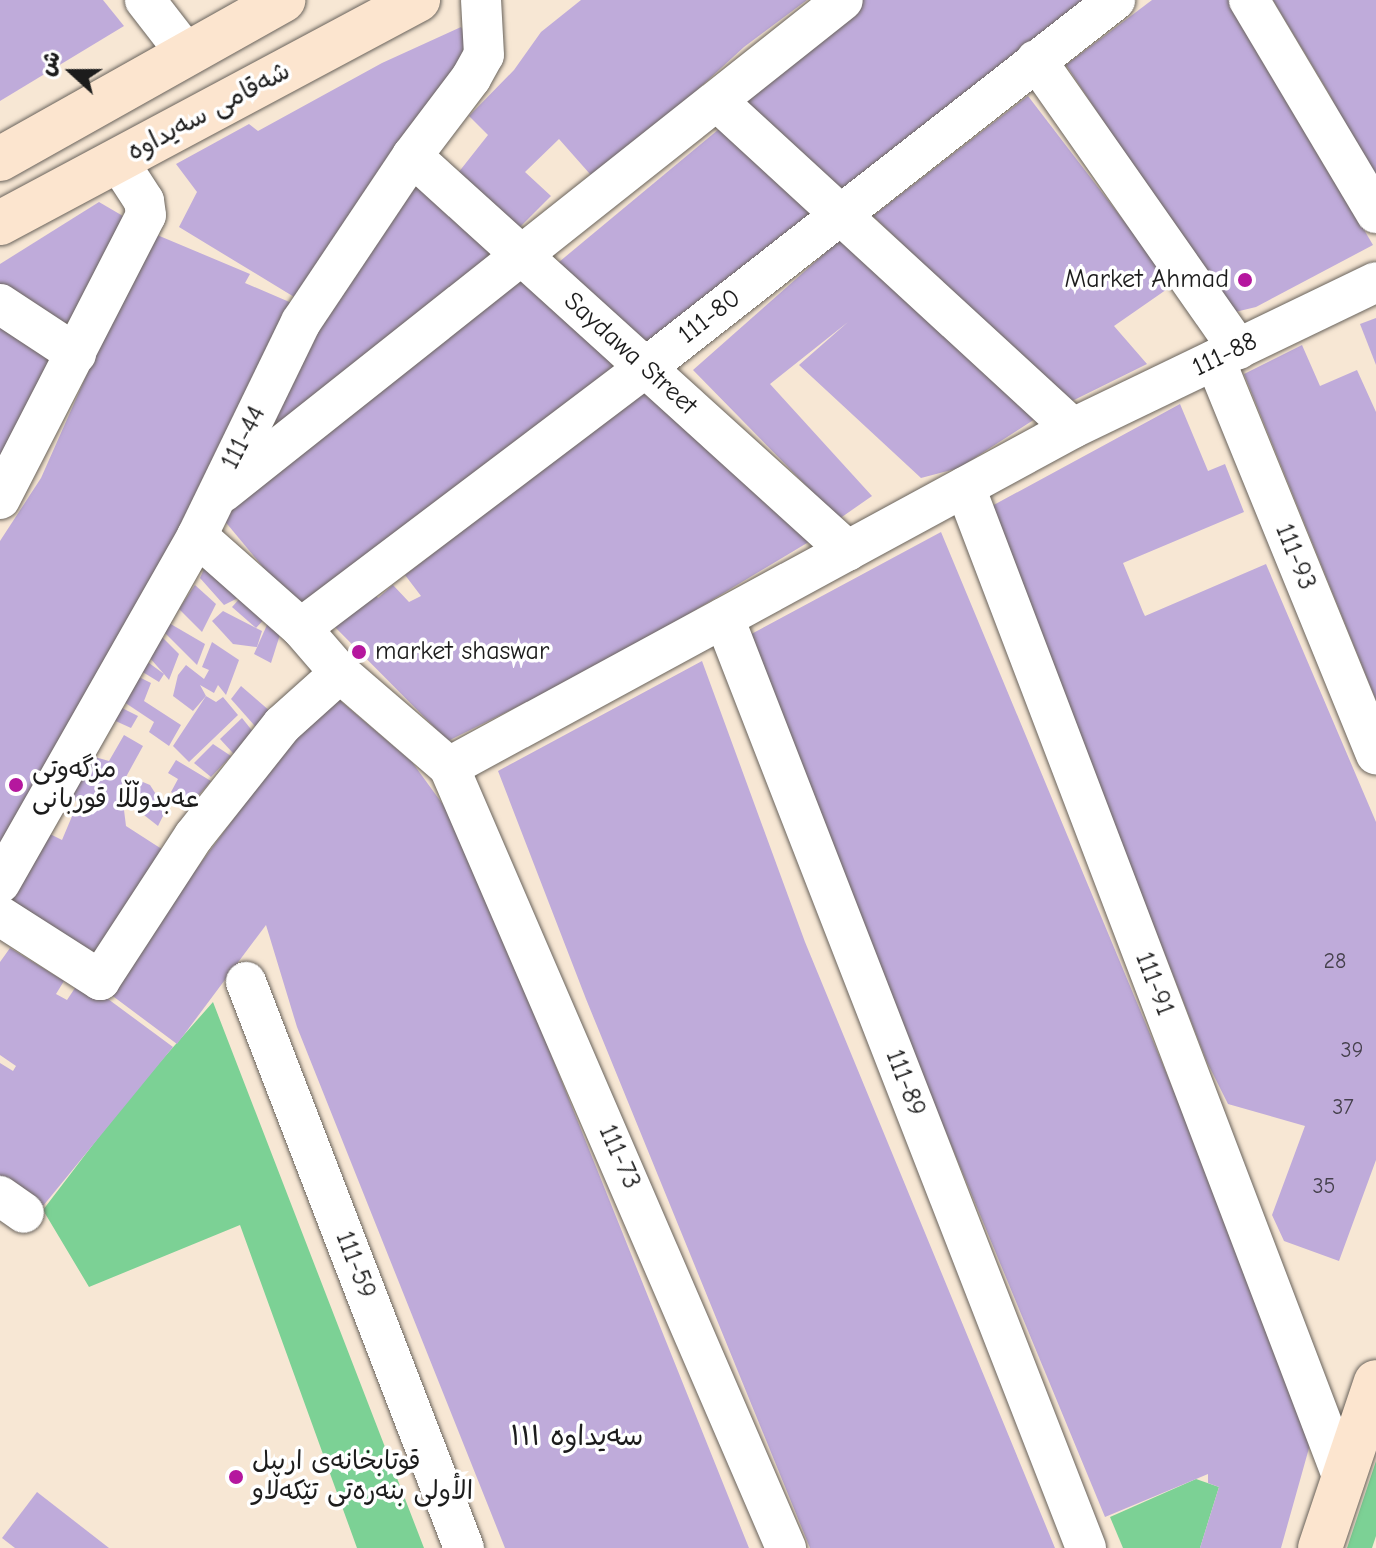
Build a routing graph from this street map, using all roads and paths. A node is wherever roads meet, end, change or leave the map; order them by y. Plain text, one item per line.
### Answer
1 (145, 0) edge
2 (283, 0) edge
3 (418, 0) edge
4 (481, 0) edge
5 (843, 0) edge
6 (1115, 0) edge
7 (1249, 0) edge
8 (186, 53) junction
9 (1036, 60) junction
10 (717, 101) junction
11 (412, 156) junction
12 (0, 159) edge
13 (118, 161) junction
14 (1376, 213) edge
15 (838, 216) junction
16 (0, 223) edge
17 (522, 256) junction
18 (1376, 282) edge
19 (0, 304) edge
20 (76, 354) junction
21 (1226, 355) junction
22 (645, 368) junction
23 (1073, 428) junction
24 (965, 487) junction
25 (0, 499) edge
26 (204, 519) junction
27 (848, 551) junction
28 (724, 618) junction
29 (301, 628) junction
30 (340, 673) junction
31 (1376, 754) edge
32 (449, 767) junction
33 (0, 883) edge
34 (0, 916) edge
35 (246, 982) dead end
36 (1376, 1382) edge
37 (1344, 1481) junction
38 (464, 1548) edge
39 (786, 1548) edge
40 (1086, 1548) edge
41 (1320, 1548) edge

1 - 8 street
2 - 8 street
3 - 13 street, شەقامی سەیداوە
4 - 11 street, 111-44
5 - 10 street
6 - 9 street, 111-80
7 - 14 street
8 - 12 street
9 - 15 street, 111-80
9 - 21 street, 111-93
10 - 15 street
10 - 17 street
11 - 17 street, Saydawa Street
11 - 26 street, 111-44
13 - 16 street, شەقامی سەیداوە
13 - 20 street
15 - 22 street, 111-80
15 - 23 street
17 - 22 street, Saydawa Street
17 - 26 street
18 - 21 street, 111-88
19 - 20 street
20 - 25 street
21 - 23 street, 111-88
21 - 31 street, 111-93
22 - 27 street, Saydawa Street
22 - 29 street, 111-80
23 - 24 street, 111-88
24 - 27 street, 111-88
24 - 37 street, 111-91
26 - 29 street
26 - 33 street, 111-44
27 - 28 street, 111-88
28 - 32 street, 111-88
28 - 40 street, 111-89
29 - 30 street
30 - 32 street
30 - 34 street
32 - 39 street, 111-73
35 - 38 street, 111-59
36 - 37 street
37 - 41 street

